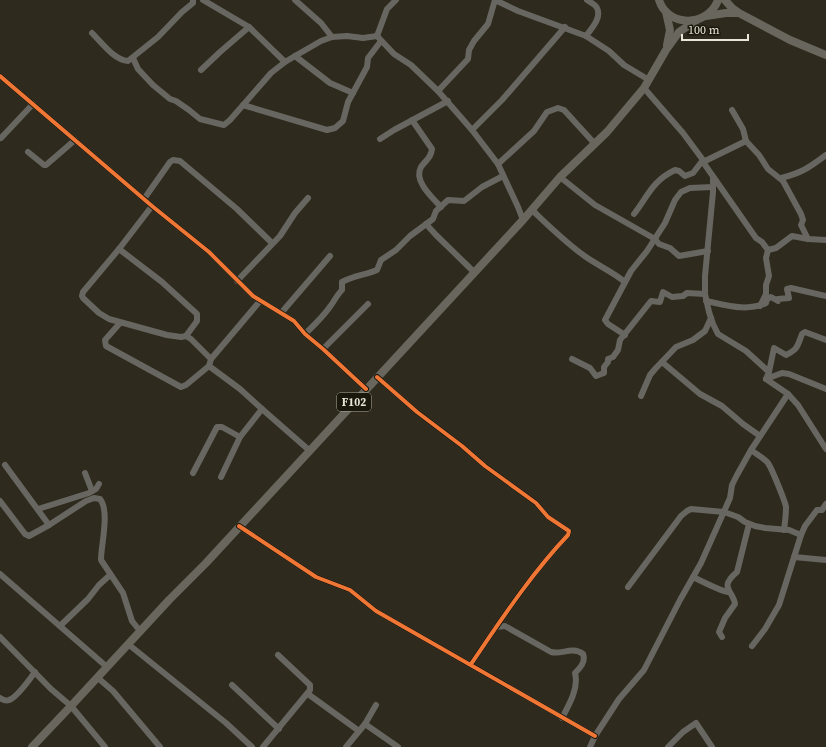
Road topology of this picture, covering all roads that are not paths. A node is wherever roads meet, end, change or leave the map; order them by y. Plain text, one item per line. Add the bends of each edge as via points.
1 (193, 0) edge
2 (203, 0) edge
3 (295, 0) edge
4 (386, 0) edge
5 (495, 0) edge
6 (587, 0) edge
7 (659, 0) edge
8 (718, 0) edge
9 (725, 0) edge
10 (394, 2) edge
11 (665, 11) junction
12 (739, 13) junction
13 (701, 18) junction
14 (564, 27) junction
15 (250, 28) junction
16 (92, 33) dead end
17 (586, 36) junction
18 (332, 37) junction
19 (379, 38) junction
20 (666, 50) junction
21 (826, 55) edge
22 (295, 56) junction
23 (133, 58) junction
24 (284, 62) junction
25 (201, 70) dead end
26 (0, 76) edge
27 (649, 80) junction
28 (644, 88) junction
29 (438, 91) junction
30 (353, 93) junction
31 (448, 102) junction
32 (33, 104) junction
33 (242, 105) junction
34 (732, 110) dead end
35 (412, 120) junction
36 (472, 130) junction
37 (1, 138) dead end
38 (380, 139) dead end
39 (75, 140) junction
40 (746, 141) junction
41 (595, 144) junction
42 (28, 152) dead end
43 (826, 155) edge
44 (703, 161) junction
45 (498, 164) junction
46 (502, 176) junction
47 (560, 177) junction
48 (714, 178) junction
49 (780, 178) junction
50 (713, 187) junction
51 (308, 198) dead end
52 (144, 199) junction
53 (152, 206) junction
54 (441, 207) junction
55 (532, 210) junction
56 (634, 214) dead end
57 (523, 220) junction
58 (426, 224) junction
59 (655, 239) junction
60 (808, 239) junction
61 (826, 240) edge
62 (272, 243) junction
63 (119, 249) junction
64 (768, 250) junction
65 (708, 251) junction
66 (330, 256) dead end
67 (474, 272) junction
68 (237, 281) junction
69 (625, 282) junction
70 (705, 294) junction
71 (826, 296) edge
72 (260, 301) junction
73 (706, 301) junction
74 (368, 304) dead end
75 (760, 306) junction
76 (282, 312) junction
77 (711, 318) junction
78 (120, 323) junction
79 (305, 334) junction
80 (625, 335) junction
81 (186, 336) junction
82 (826, 340) edge
83 (323, 349) junction
84 (211, 359) junction
85 (572, 359) dead end
86 (662, 362) junction
87 (209, 366) junction
88 (770, 372) junction
89 (377, 377) junction
90 (766, 379) junction
91 (366, 389) junction
92 (826, 389) edge
93 (788, 394) junction
94 (641, 396) dead end
95 (262, 409) junction
96 (760, 436) junction
97 (240, 437) junction
98 (826, 449) edge
99 (751, 450) junction
100 (310, 451) junction
101 (5, 465) dead end
102 (86, 473) dead end
103 (193, 473) dead end
104 (221, 477) dead end
105 (99, 484) dead end
106 (92, 491) junction
107 (0, 501) edge
108 (826, 504) edge
109 (38, 508) junction
110 (724, 512) junction
111 (749, 524) junction
112 (49, 525) junction
113 (239, 526) junction
114 (784, 530) junction
115 (801, 535) junction
116 (794, 557) junction
117 (826, 560) edge
118 (0, 574) edge
119 (110, 575) junction
120 (694, 577) junction
121 (628, 587) dead end
122 (728, 588) junction
123 (60, 626) junction
124 (496, 627) junction
125 (140, 631) junction
126 (0, 637) edge
127 (722, 637) dead end
128 (128, 644) junction
129 (752, 646) dead end
130 (278, 655) dead end
131 (471, 664) junction
132 (107, 667) junction
133 (35, 672) junction
134 (98, 678) junction
135 (232, 685) dead end
136 (308, 694) junction
137 (0, 698) edge
138 (376, 705) dead end
139 (71, 706) junction
140 (562, 718) junction
141 (365, 724) junction
142 (278, 729) junction
143 (359, 731) junction
144 (595, 736) junction
145 (32, 747) edge
146 (105, 747) edge
147 (160, 747) edge
148 (252, 747) edge
149 (263, 747) edge
150 (346, 747) edge
151 (398, 747) edge
152 (590, 747) edge
153 (668, 747) edge
154 (712, 747) edge

1 - 23 street via 193,3
2 - 15 street
3 - 18 street via 321,23
4 - 10 street
5 - 14 street
5 - 29 street via 488,24 474,41 468,59
6 - 17 street via 598,10 598,20
7 - 11 main road
8 - 13 main road via 711,11
9 - 12 main road
10 - 19 street via 387,9
11 - 13 main road via 680,20
11 - 20 main road, F102 via 670,30
12 - 13 main road via 726,12
12 - 21 main road via 790,40
13 - 20 main road, F102 via 679,32
14 - 17 street
14 - 36 street via 502,100
15 - 24 street
15 - 25 street
16 - 23 street via 122,60 128,61
17 - 27 street via 609,51 624,65
18 - 19 street
18 - 22 street
19 - 29 street
19 - 30 street
20 - 27 main road, F102
22 - 24 street
22 - 30 street via 330,83
23 - 33 street via 138,69 153,85 200,119 224,125
24 - 33 street
26 - 32 street
27 - 28 main road, F102
28 - 41 main road, F102
28 - 44 street via 683,133
29 - 31 street
30 - 33 street via 342,121 335,128 326,130
31 - 35 street
31 - 36 street
32 - 37 street
32 - 39 street
34 - 40 street via 743,129
35 - 38 street
35 - 54 street via 432,149 432,154 420,170 420,180
36 - 45 street
39 - 42 street via 46,165
39 - 52 street
40 - 44 street
40 - 49 street via 768,169
41 - 45 street via 564,110 558,108 547,112 534,131
41 - 47 main road, F102
43 - 49 street via 796,175
44 - 48 street
44 - 56 street via 693,173 685,176 675,170 660,178
45 - 46 street
46 - 54 street via 464,201 448,200
46 - 57 street
47 - 55 main road, F102
47 - 59 street via 595,205
48 - 50 street
48 - 64 street via 756,238
49 - 60 street via 801,214 801,225
50 - 59 street via 690,188 681,192
50 - 65 street
51 - 62 street
52 - 53 street
52 - 62 street via 170,162 180,161 237,209
53 - 63 street
53 - 68 street via 209,252
54 - 58 street
55 - 57 main road, F102
55 - 69 street via 564,241
57 - 67 main road, F102
58 - 67 street
58 - 79 street via 381,260 377,270 342,282 342,290 331,306
59 - 65 street via 679,256
59 - 69 street
60 - 61 street
60 - 64 street via 792,236 776,248
62 - 68 street
63 - 78 street via 82,296 99,313
63 - 81 street via 162,282 196,314 197,321
64 - 75 street via 766,258 769,276 766,294
65 - 70 street
66 - 76 street
67 - 89 main road, F102
68 - 72 street
69 - 80 street via 605,320
70 - 73 street
70 - 80 street via 687,293 672,297 663,292 660,302 651,301
71 - 75 street via 791,288 787,289 789,298 778,301 771,297
72 - 76 street
72 - 84 street
73 - 75 street via 738,307
73 - 77 street
74 - 83 street
76 - 79 street
77 - 86 street via 705,331 693,340 676,347
77 - 88 street via 718,334 746,351
78 - 81 street via 167,335
78 - 87 street via 105,340 106,346 181,387
79 - 83 street
80 - 85 street via 620,340 618,350 608,359 604,372 596,376 590,368
81 - 84 street
82 - 88 street via 805,332 792,353 786,355 774,348
83 - 91 street
84 - 87 street
86 - 94 street via 650,375
86 - 96 street via 700,394 722,406
87 - 95 street
88 - 90 street
89 - 91 main road, F102
89 - 124 street via 417,412 536,503 548,517 568,531 568,535 548,556
90 - 92 street via 782,373 789,374
90 - 93 street
91 - 100 main road, F102
93 - 96 street
93 - 98 street
95 - 97 street
95 - 100 street
96 - 99 street
97 - 103 street via 217,427
97 - 104 street
99 - 110 street via 732,485
99 - 114 street via 768,464 785,502
100 - 113 main road, F102
101 - 109 street
102 - 106 street
105 - 106 street
106 - 109 street
107 - 112 street via 29,536
108 - 115 street via 822,510 814,513
109 - 112 street
110 - 111 street
110 - 120 street
110 - 121 street via 692,509 687,511 666,534
111 - 114 street
111 - 122 street via 737,572 731,577
112 - 119 street via 86,501 100,499 104,514 101,560
113 - 125 main road, F102
113 - 131 street via 316,577 350,590 376,611
114 - 115 street
115 - 116 street
116 - 117 street
116 - 129 street via 779,605
118 - 123 street
119 - 123 street
119 - 125 street via 123,593 132,621
120 - 122 street via 724,592
120 - 144 street via 644,670 623,694
122 - 127 street via 735,604 723,621 719,632
123 - 132 street
124 - 131 street
124 - 140 street via 505,626 551,652 573,650 583,654 581,668 575,673 572,698
125 - 128 main road, F102
126 - 133 street
128 - 132 main road, F102
128 - 148 street
130 - 136 street via 310,685
131 - 140 street
132 - 134 main road, F102
133 - 137 street via 15,696 9,700
133 - 139 street
134 - 139 main road, F102
134 - 147 street via 113,691
135 - 142 street
136 - 142 street
136 - 143 street
138 - 141 street
139 - 145 main road, F102
139 - 146 street
140 - 144 street
141 - 143 street
141 - 151 street
142 - 149 street
143 - 150 street
144 - 152 street
153 - 154 street via 696,723

